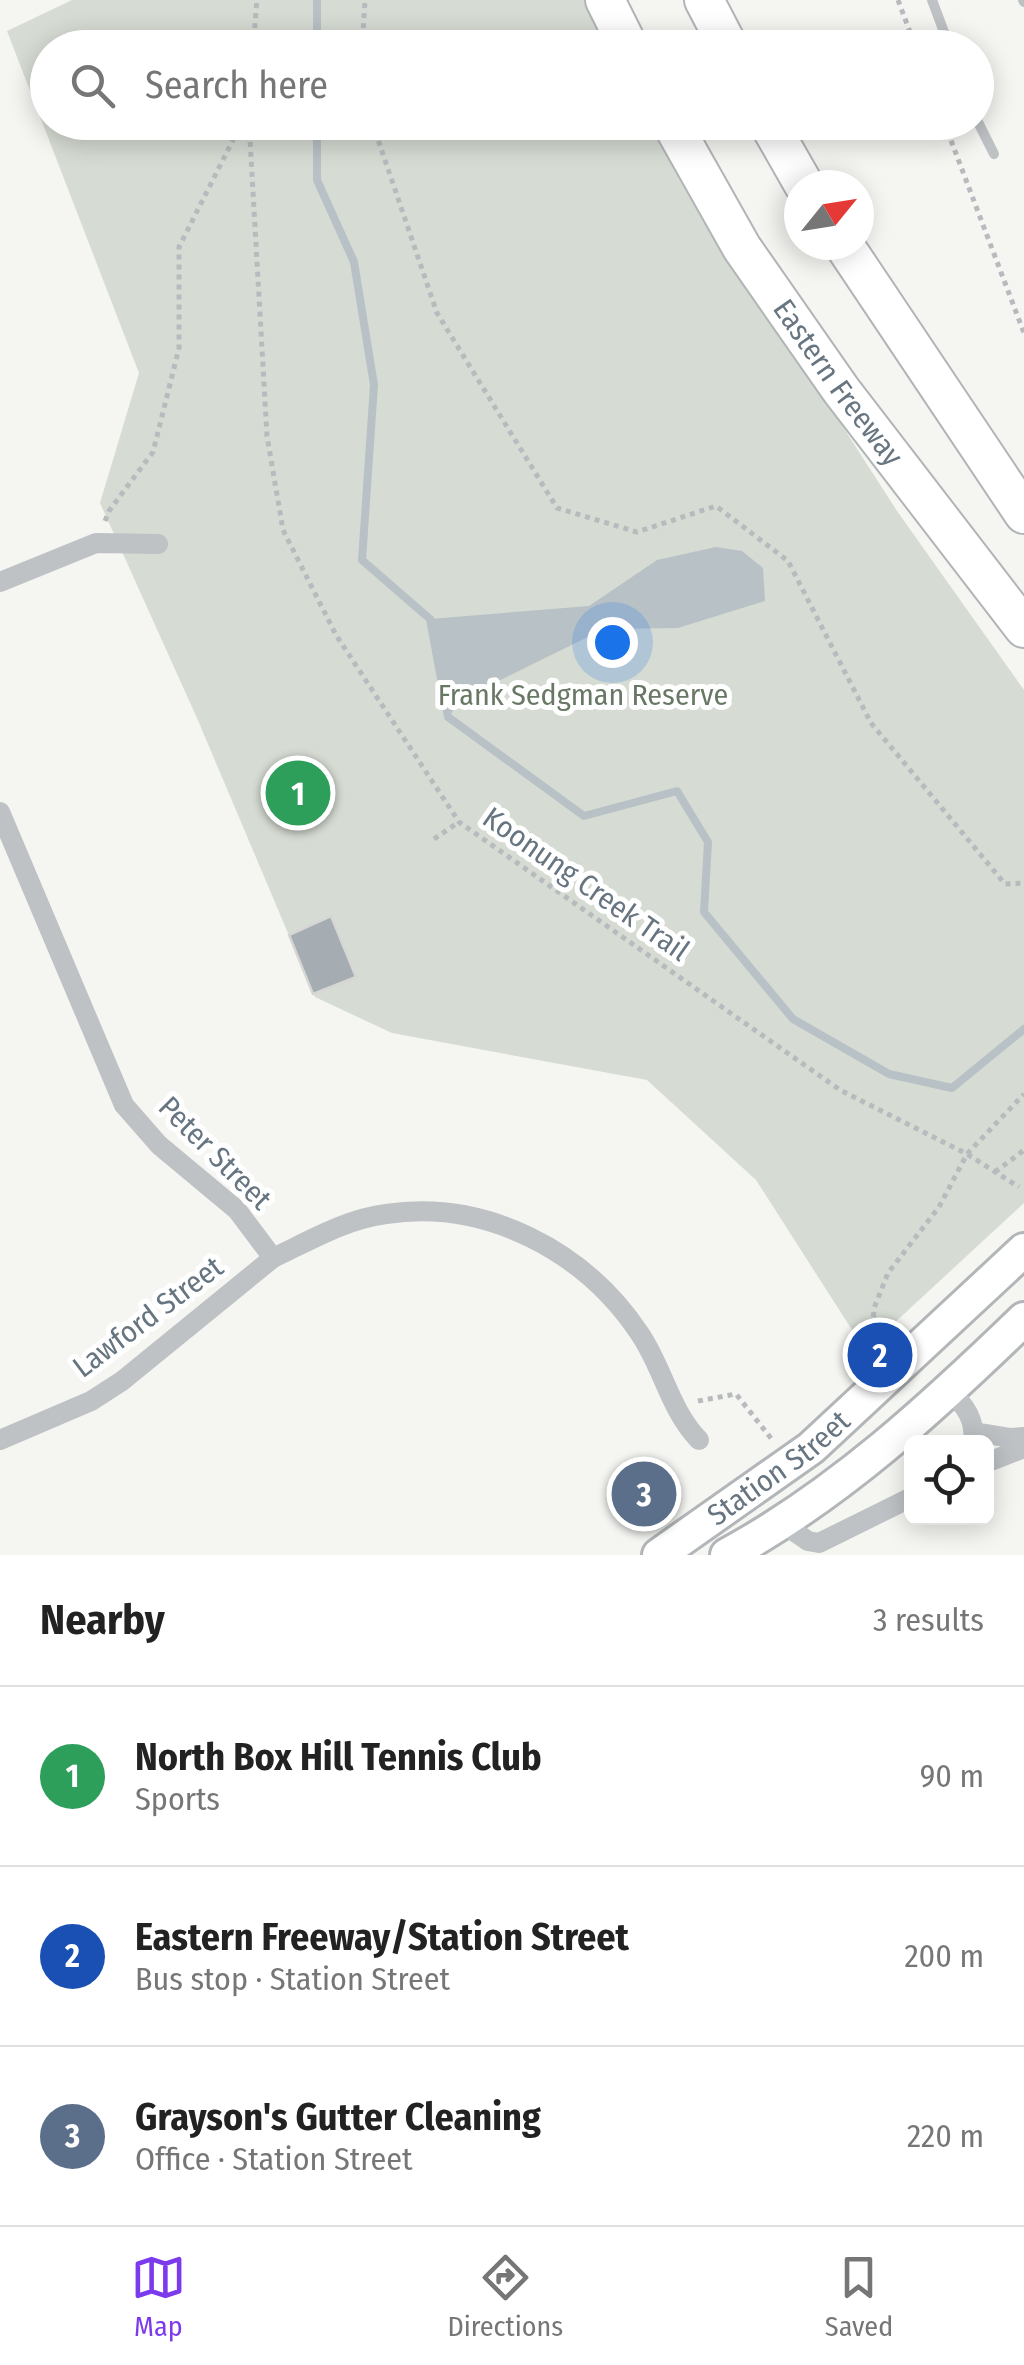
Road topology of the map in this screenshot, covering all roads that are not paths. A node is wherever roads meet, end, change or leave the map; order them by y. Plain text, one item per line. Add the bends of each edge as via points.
1 (605, 0) edge
2 (704, 0) edge
3 (932, 0) edge
4 (620, 30) edge
5 (720, 30) edge
6 (943, 30) edge
7 (682, 140) edge
8 (778, 140) edge
9 (987, 140) edge
10 (994, 154) dead end
11 (795, 170) edge
12 (854, 260) edge
13 (1024, 514) edge
14 (158, 544) dead end
15 (0, 582) edge
16 (1024, 628) edge
17 (0, 812) edge
18 (1024, 1250) edge
19 (273, 1258) junction
20 (1024, 1320) edge
21 (949, 1392) junction
22 (973, 1435) edge
23 (1024, 1437) edge
24 (994, 1438) edge
25 (0, 1440) edge
26 (699, 1440) dead end
27 (811, 1448) junction
28 (1024, 1448) edge
29 (778, 1457) junction
30 (994, 1460) edge
31 (904, 1501) edge
32 (782, 1523) junction
33 (820, 1549) edge
34 (660, 1555) edge
35 (727, 1555) edge

1 - 4 highway
2 - 5 highway
3 - 6 lane
7 - 16 highway, Eastern Freeway via 742,248 840,390
8 - 11 highway
9 - 10 lane
12 - 13 highway
14 - 15 street via 96,543
17 - 19 street, Peter Street via 124,1105 159,1145 237,1210
18 - 27 main road, Station Street
19 - 25 street, Lawford Street via 122,1381
19 - 26 street via 383,1214 451,1213 523,1232 587,1274 621,1310
20 - 21 main road, Station Street
21 - 22 street via 962,1401
21 - 27 main road via 924,1389 906,1396
21 - 32 main road, Station Street
23 - 24 street
27 - 29 main road, Station Street
28 - 30 street
29 - 32 main road via 776,1508
29 - 34 main road, Station Street
31 - 33 street, Station Street
32 - 33 street, Station Street
32 - 35 main road, Station Street

